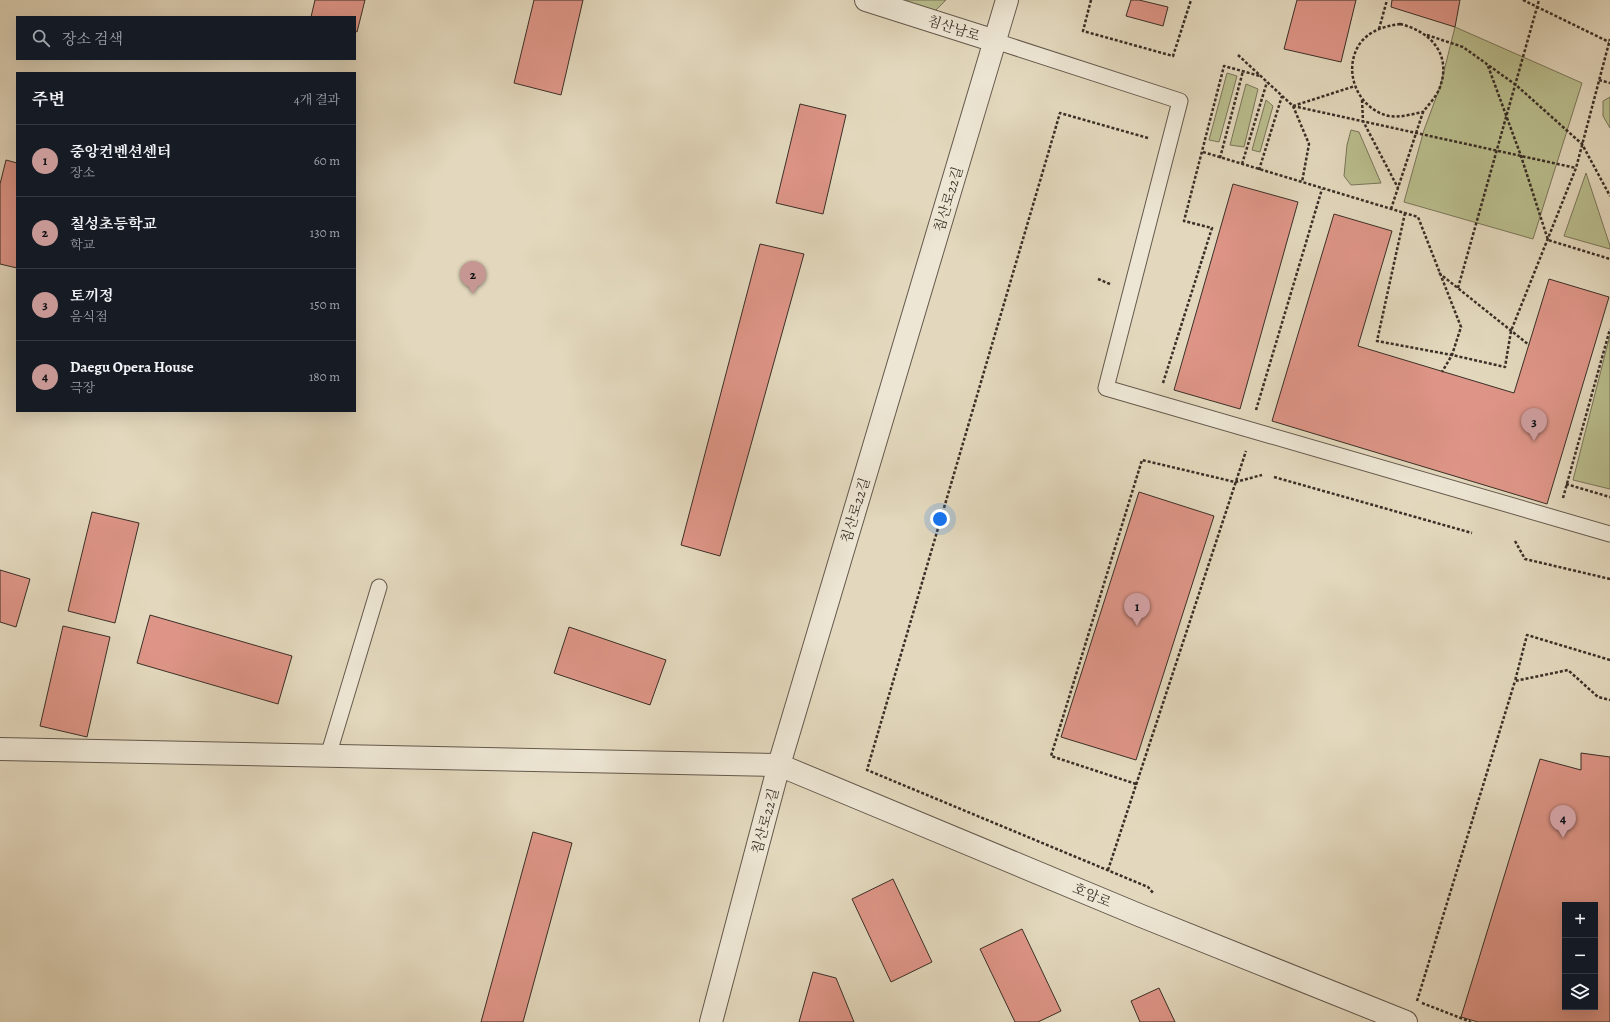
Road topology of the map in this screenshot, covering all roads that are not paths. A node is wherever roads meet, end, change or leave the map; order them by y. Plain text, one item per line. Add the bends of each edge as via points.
1 (866, 0) edge
2 (1007, 0) edge
3 (995, 41) junction
4 (1610, 534) edge
5 (379, 587) dead end
6 (0, 749) edge
7 (328, 756) junction
8 (779, 765) junction
9 (711, 1022) edge
10 (1406, 1022) edge

1 - 3 street, 침산남로
2 - 3 street, 침산로22길
3 - 4 lane via 1180,100 1106,388
3 - 8 street, 침산로22길
5 - 7 lane
6 - 7 street
7 - 8 street
8 - 9 street, 침산로22길
8 - 10 street, 호암로 via 1132,912

